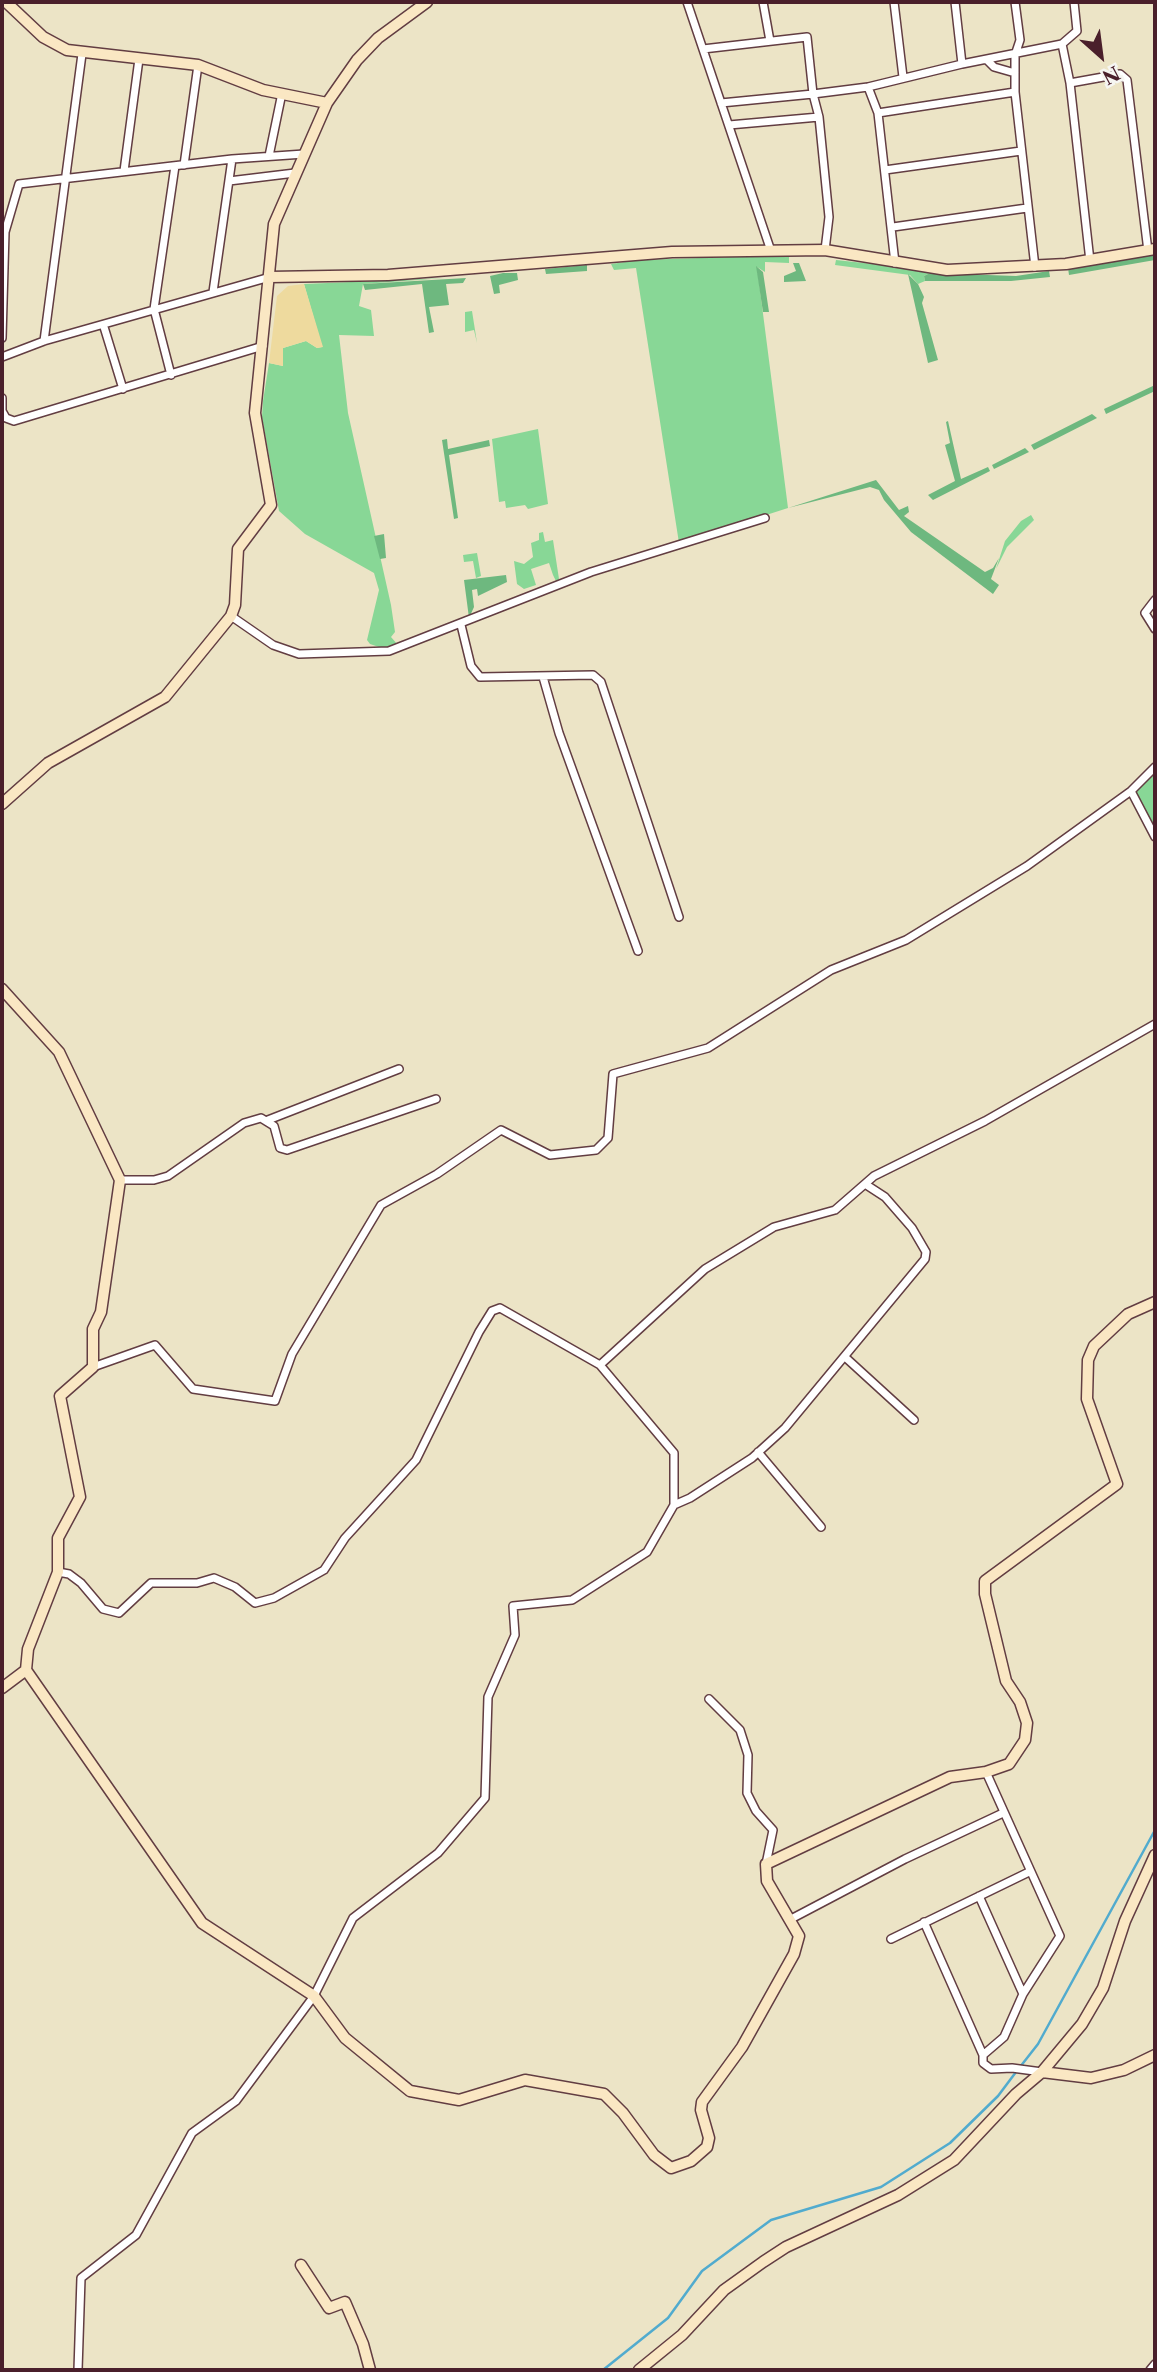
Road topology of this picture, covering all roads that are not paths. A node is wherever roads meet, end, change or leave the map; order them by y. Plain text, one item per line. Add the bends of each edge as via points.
1 (6, 2) edge
2 (427, 2) edge
3 (687, 2) edge
4 (763, 2) edge
5 (894, 2) edge
6 (955, 2) edge
7 (1015, 2) edge
8 (1074, 2) edge
9 (770, 41) junction
10 (1062, 44) junction
11 (703, 49) junction
12 (82, 54) junction
13 (1015, 55) junction
14 (139, 59) junction
15 (987, 60) junction
16 (962, 64) junction
17 (198, 65) junction
18 (1015, 73) junction
19 (903, 77) junction
20 (1070, 83) junction
21 (868, 88) junction
22 (1014, 92) junction
23 (282, 93) junction
24 (813, 94) junction
25 (327, 103) junction
26 (721, 103) junction
27 (878, 113) junction
28 (819, 117) junction
29 (729, 125) junction
30 (1021, 151) junction
31 (304, 155) junction
32 (269, 156) junction
33 (232, 159) junction
34 (179, 165) junction
35 (885, 170) junction
36 (124, 171) junction
37 (295, 173) junction
38 (66, 177) junction
39 (229, 181) junction
40 (1027, 208) junction
41 (893, 227) junction
42 (825, 250) junction
43 (1151, 250) edge
44 (771, 251) junction
45 (1090, 261) junction
46 (895, 263) junction
47 (1035, 267) junction
48 (270, 277) junction
49 (213, 292) junction
50 (154, 309) junction
51 (104, 327) junction
52 (2, 338) edge
53 (44, 341) junction
54 (264, 346) junction
55 (2, 357) edge
56 (171, 375) junction
57 (123, 389) junction
58 (2, 398) edge
59 (765, 518) dead end
60 (1155, 600) edge
61 (231, 616) junction
62 (461, 625) junction
63 (1155, 629) edge
64 (543, 677) junction
65 (1155, 767) edge
66 (1131, 791) junction
67 (2, 804) edge
68 (1155, 837) edge
69 (679, 917) dead end
70 (638, 951) dead end
71 (2, 989) edge
72 (1155, 1024) edge
73 (399, 1069) dead end
74 (436, 1099) dead end
75 (268, 1120) junction
76 (120, 1180) junction
77 (865, 1184) junction
78 (1155, 1301) edge
79 (845, 1356) junction
80 (600, 1365) junction
81 (93, 1367) junction
82 (914, 1420) dead end
83 (758, 1452) junction
84 (674, 1505) junction
85 (821, 1527) dead end
86 (58, 1572) junction
87 (26, 1670) junction
88 (2, 1688) edge
89 (709, 1699) dead end
90 (986, 1772) junction
91 (1003, 1813) junction
92 (1155, 1855) edge
93 (766, 1864) junction
94 (1029, 1872) junction
95 (979, 1896) junction
96 (792, 1919) junction
97 (924, 1922) junction
98 (891, 1939) dead end
99 (1023, 1994) junction
100 (314, 1996) junction
101 (983, 2055) junction
102 (1155, 2055) edge
103 (1042, 2072) junction
104 (301, 2265) dead end
105 (1155, 2364) edge
106 (78, 2370) edge
107 (370, 2370) edge
108 (639, 2370) edge
109 (1150, 2370) edge

1 - 12 street via 43,37
2 - 25 street via 378,38
3 - 11 street
4 - 9 street
5 - 19 street
6 - 16 street
7 - 13 street via 1020,40
8 - 10 street via 1077,31
9 - 11 street
9 - 24 street via 807,37
10 - 13 street
10 - 20 street
11 - 26 street
12 - 14 street
12 - 38 street
13 - 15 street
13 - 18 street
14 - 17 street
14 - 36 street
15 - 16 street
15 - 18 street
16 - 19 street
17 - 23 street
17 - 34 street
18 - 22 street
19 - 21 street
20 - 43 street via 1121,75 1127,79
20 - 45 street
21 - 24 street
21 - 27 street
22 - 27 street
22 - 30 street
23 - 25 street
23 - 32 street
24 - 26 street
24 - 28 street
25 - 31 street
26 - 29 street
27 - 35 street
28 - 29 street
28 - 42 street via 829,217
29 - 44 street
30 - 35 street
30 - 40 street
31 - 32 street
31 - 37 street
32 - 33 street
33 - 34 street
33 - 39 street
34 - 36 street
34 - 50 street
35 - 41 street
36 - 38 street
37 - 39 street
37 - 48 street via 274,224
38 - 52 street via 19,184 5,232
38 - 53 street
39 - 49 street
40 - 41 street
40 - 47 street
41 - 46 street
42 - 44 street
42 - 46 street
43 - 45 street
44 - 48 street via 672,251 388,275
45 - 47 street
46 - 47 street via 947,270
48 - 49 street
48 - 54 street
49 - 50 street
50 - 51 street
50 - 56 street
51 - 53 street
51 - 57 street
53 - 55 street
54 - 56 street
54 - 61 street via 255,413 271,505 238,549
56 - 57 street
57 - 58 street via 14,421 2,411
59 - 62 street via 591,572
60 - 63 street via 1145,613
61 - 62 street via 273,645 310,656 388,651
61 - 67 street via 165,696 48,763
62 - 64 street via 474,674
64 - 69 street via 593,676 601,682
64 - 70 street
65 - 66 street
66 - 68 street
66 - 81 street via 1027,866 906,940 831,970 708,1048 613,1074 608,1138 596,1150 550,1155 501,1130 381,1205 292,1354 275,1401 193,1389 155,1345
71 - 76 street via 59,1052
72 - 77 street
73 - 75 street
74 - 75 street via 287,1150 280,1148
75 - 76 street via 244,1123 168,1176
76 - 81 street via 101,1312 93,1329
77 - 79 street via 885,1197 926,1252 925,1259
77 - 80 street via 835,1210 774,1227 705,1269
78 - 90 street via 1128,1314 1094,1346 1088,1360 1087,1399 1117,1484 985,1581 1006,1681 1027,1723 1025,1740 1009,1764
79 - 82 street
79 - 83 street via 785,1428
80 - 84 street via 674,1453
80 - 86 street via 500,1308 492,1311 415,1460 345,1538 324,1570 274,1598 255,1602 214,1578 197,1583 151,1583 119,1614 103,1608 69,1574
81 - 86 street via 60,1396 80,1497 58,1538
83 - 84 street
83 - 85 street
84 - 100 street via 647,1552 572,1600 513,1606 515,1635 488,1697 485,1798 438,1853 353,1918
86 - 87 street via 28,1648
87 - 88 street
87 - 100 street via 202,1923
89 - 93 street via 740,1730 748,1755 747,1793 773,1830
90 - 91 street
90 - 93 street via 950,1777
91 - 94 street
91 - 96 street
92 - 103 street via 1125,1922 1103,1988 1082,2024
93 - 96 street via 767,1881
94 - 95 street
94 - 99 street via 1060,1936
95 - 97 street
95 - 99 street
96 - 100 street via 799,1936 793,1954 742,2046 702,2102 707,2147 691,2161 671,2168 654,2155 604,2094 525,2080 458,2100 410,2091 345,2038
97 - 98 street
97 - 101 street
99 - 101 street via 1004,2037
100 - 106 street via 236,2101 192,2133 135,2235 81,2278
101 - 103 street via 991,2069
102 - 103 street via 1124,2070 1091,2078
103 - 108 street via 954,2160 898,2195 763,2262 724,2290 682,2335
104 - 107 street via 329,2308 345,2302
105 - 109 street

